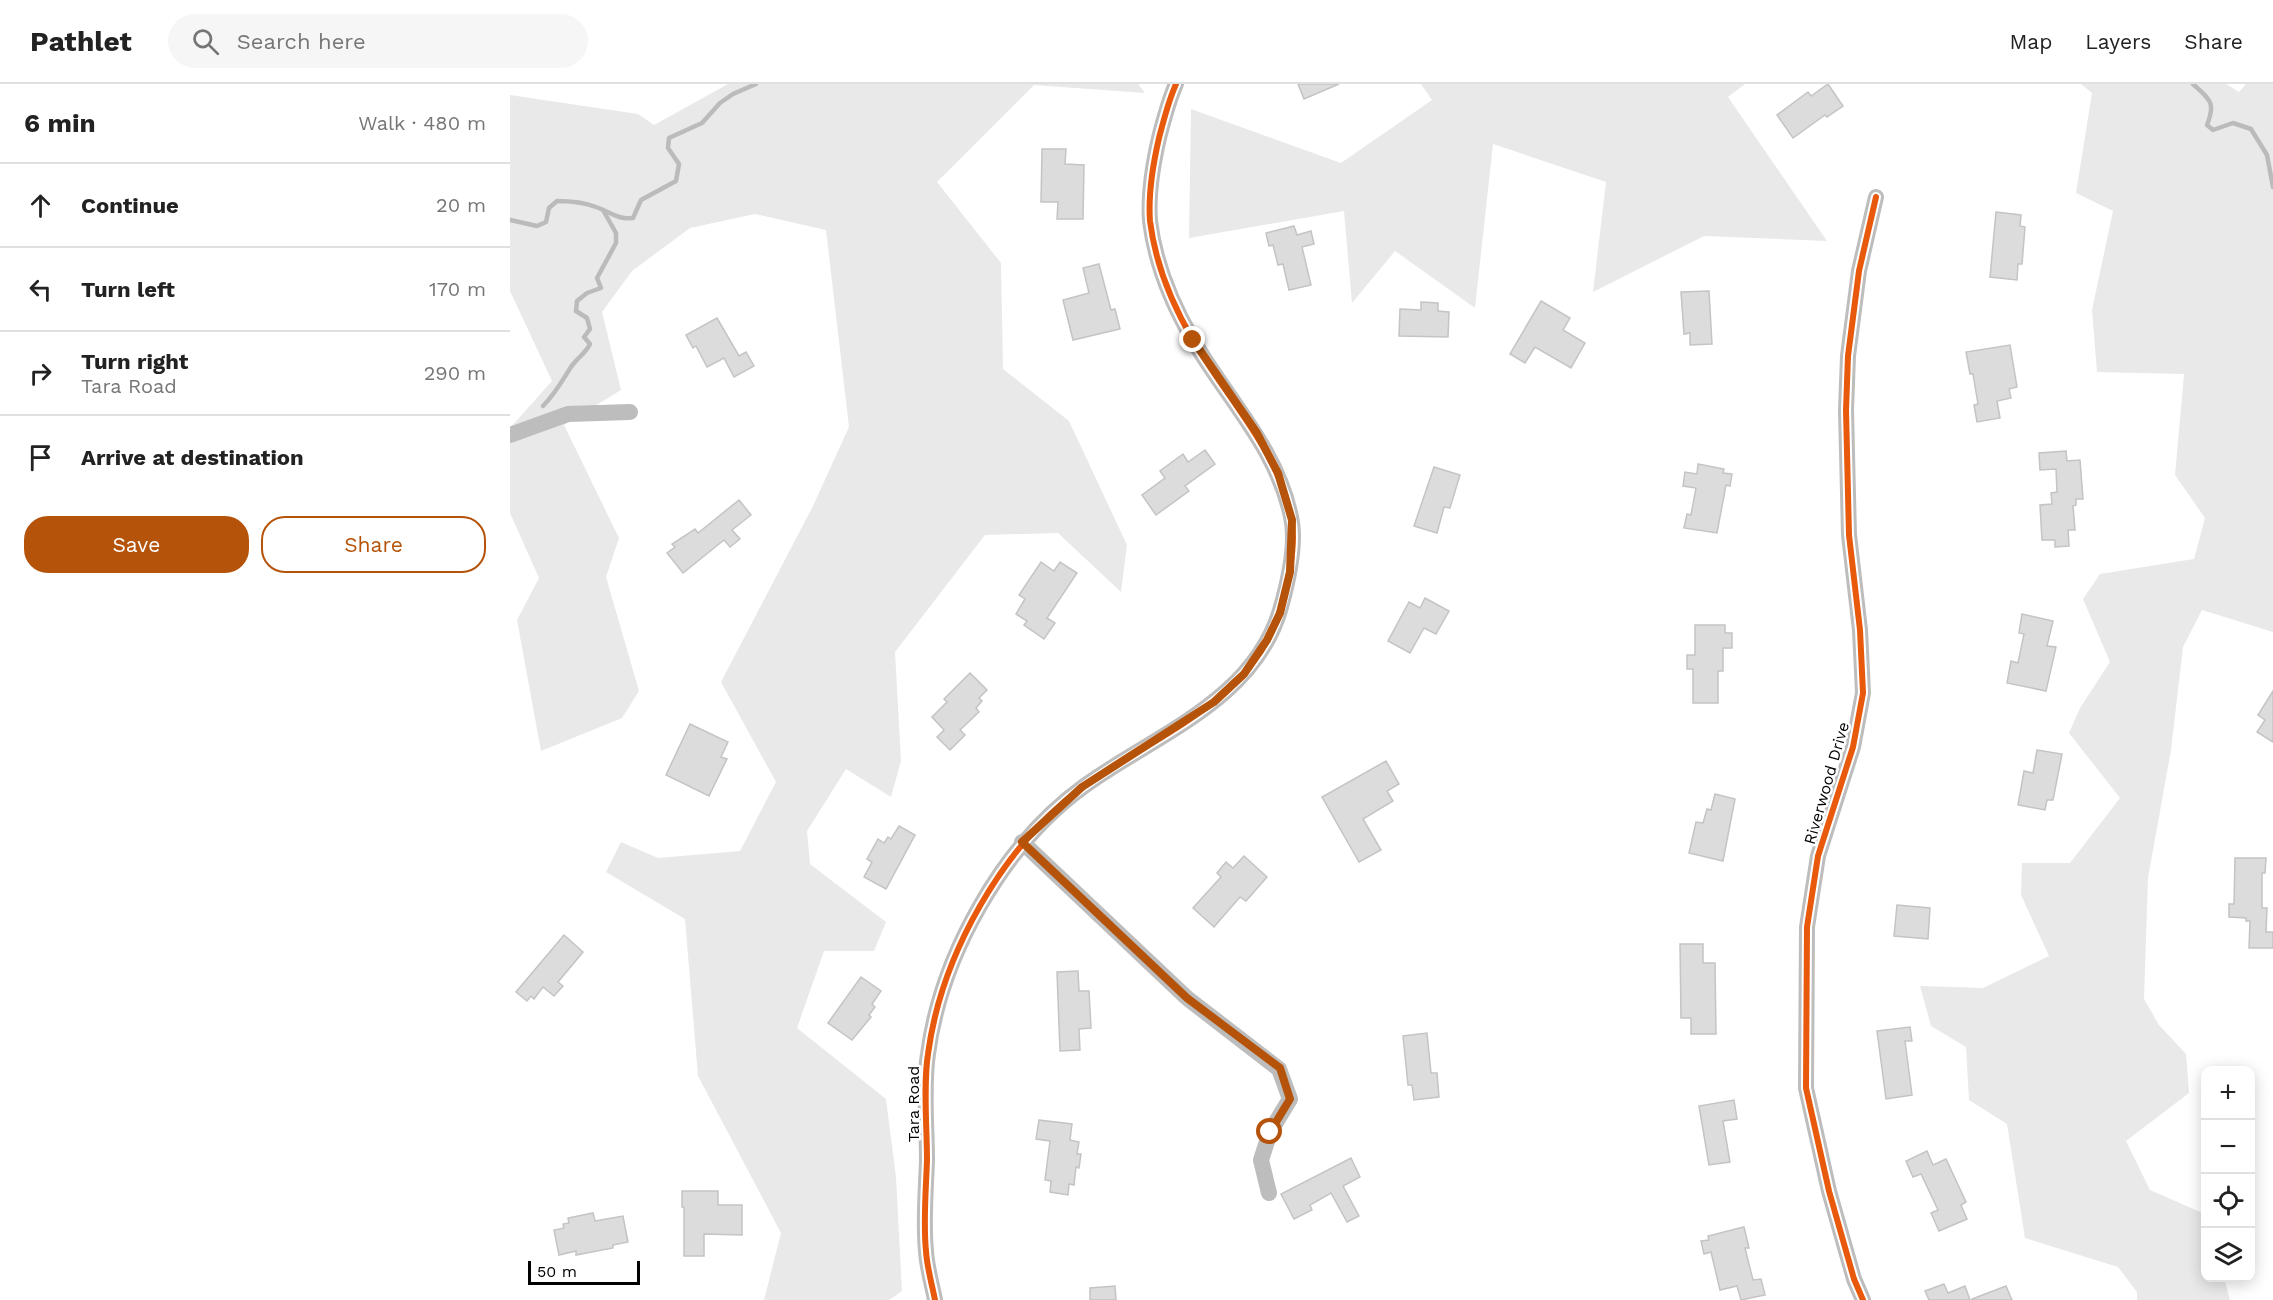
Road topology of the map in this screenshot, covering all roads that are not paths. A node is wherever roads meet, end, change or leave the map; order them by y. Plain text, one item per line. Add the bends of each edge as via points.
1 (1176, 84) edge
2 (1876, 197) dead end
3 (630, 412) dead end
4 (510, 435) edge
5 (1022, 842) junction
6 (1269, 1193) dead end
7 (935, 1300) edge
8 (1863, 1300) edge

1 - 5 street, Tara Road via 1153,167 1150,219 1158,259 1193,340 1257,433 1278,473 1292,520 1290,572 1280,613 1244,674 1201,712 1082,787
2 - 8 street, Riverwood Drive via 1859,271 1848,356 1846,410 1849,535 1863,693 1853,747 1818,856 1807,938 1806,1088 1828,1191
3 - 4 street via 568,414
5 - 6 street via 1187,998 1280,1068 1290,1099 1270,1132 1261,1160
5 - 7 street, Tara Road via 961,942 941,997 927,1056 926,1251

